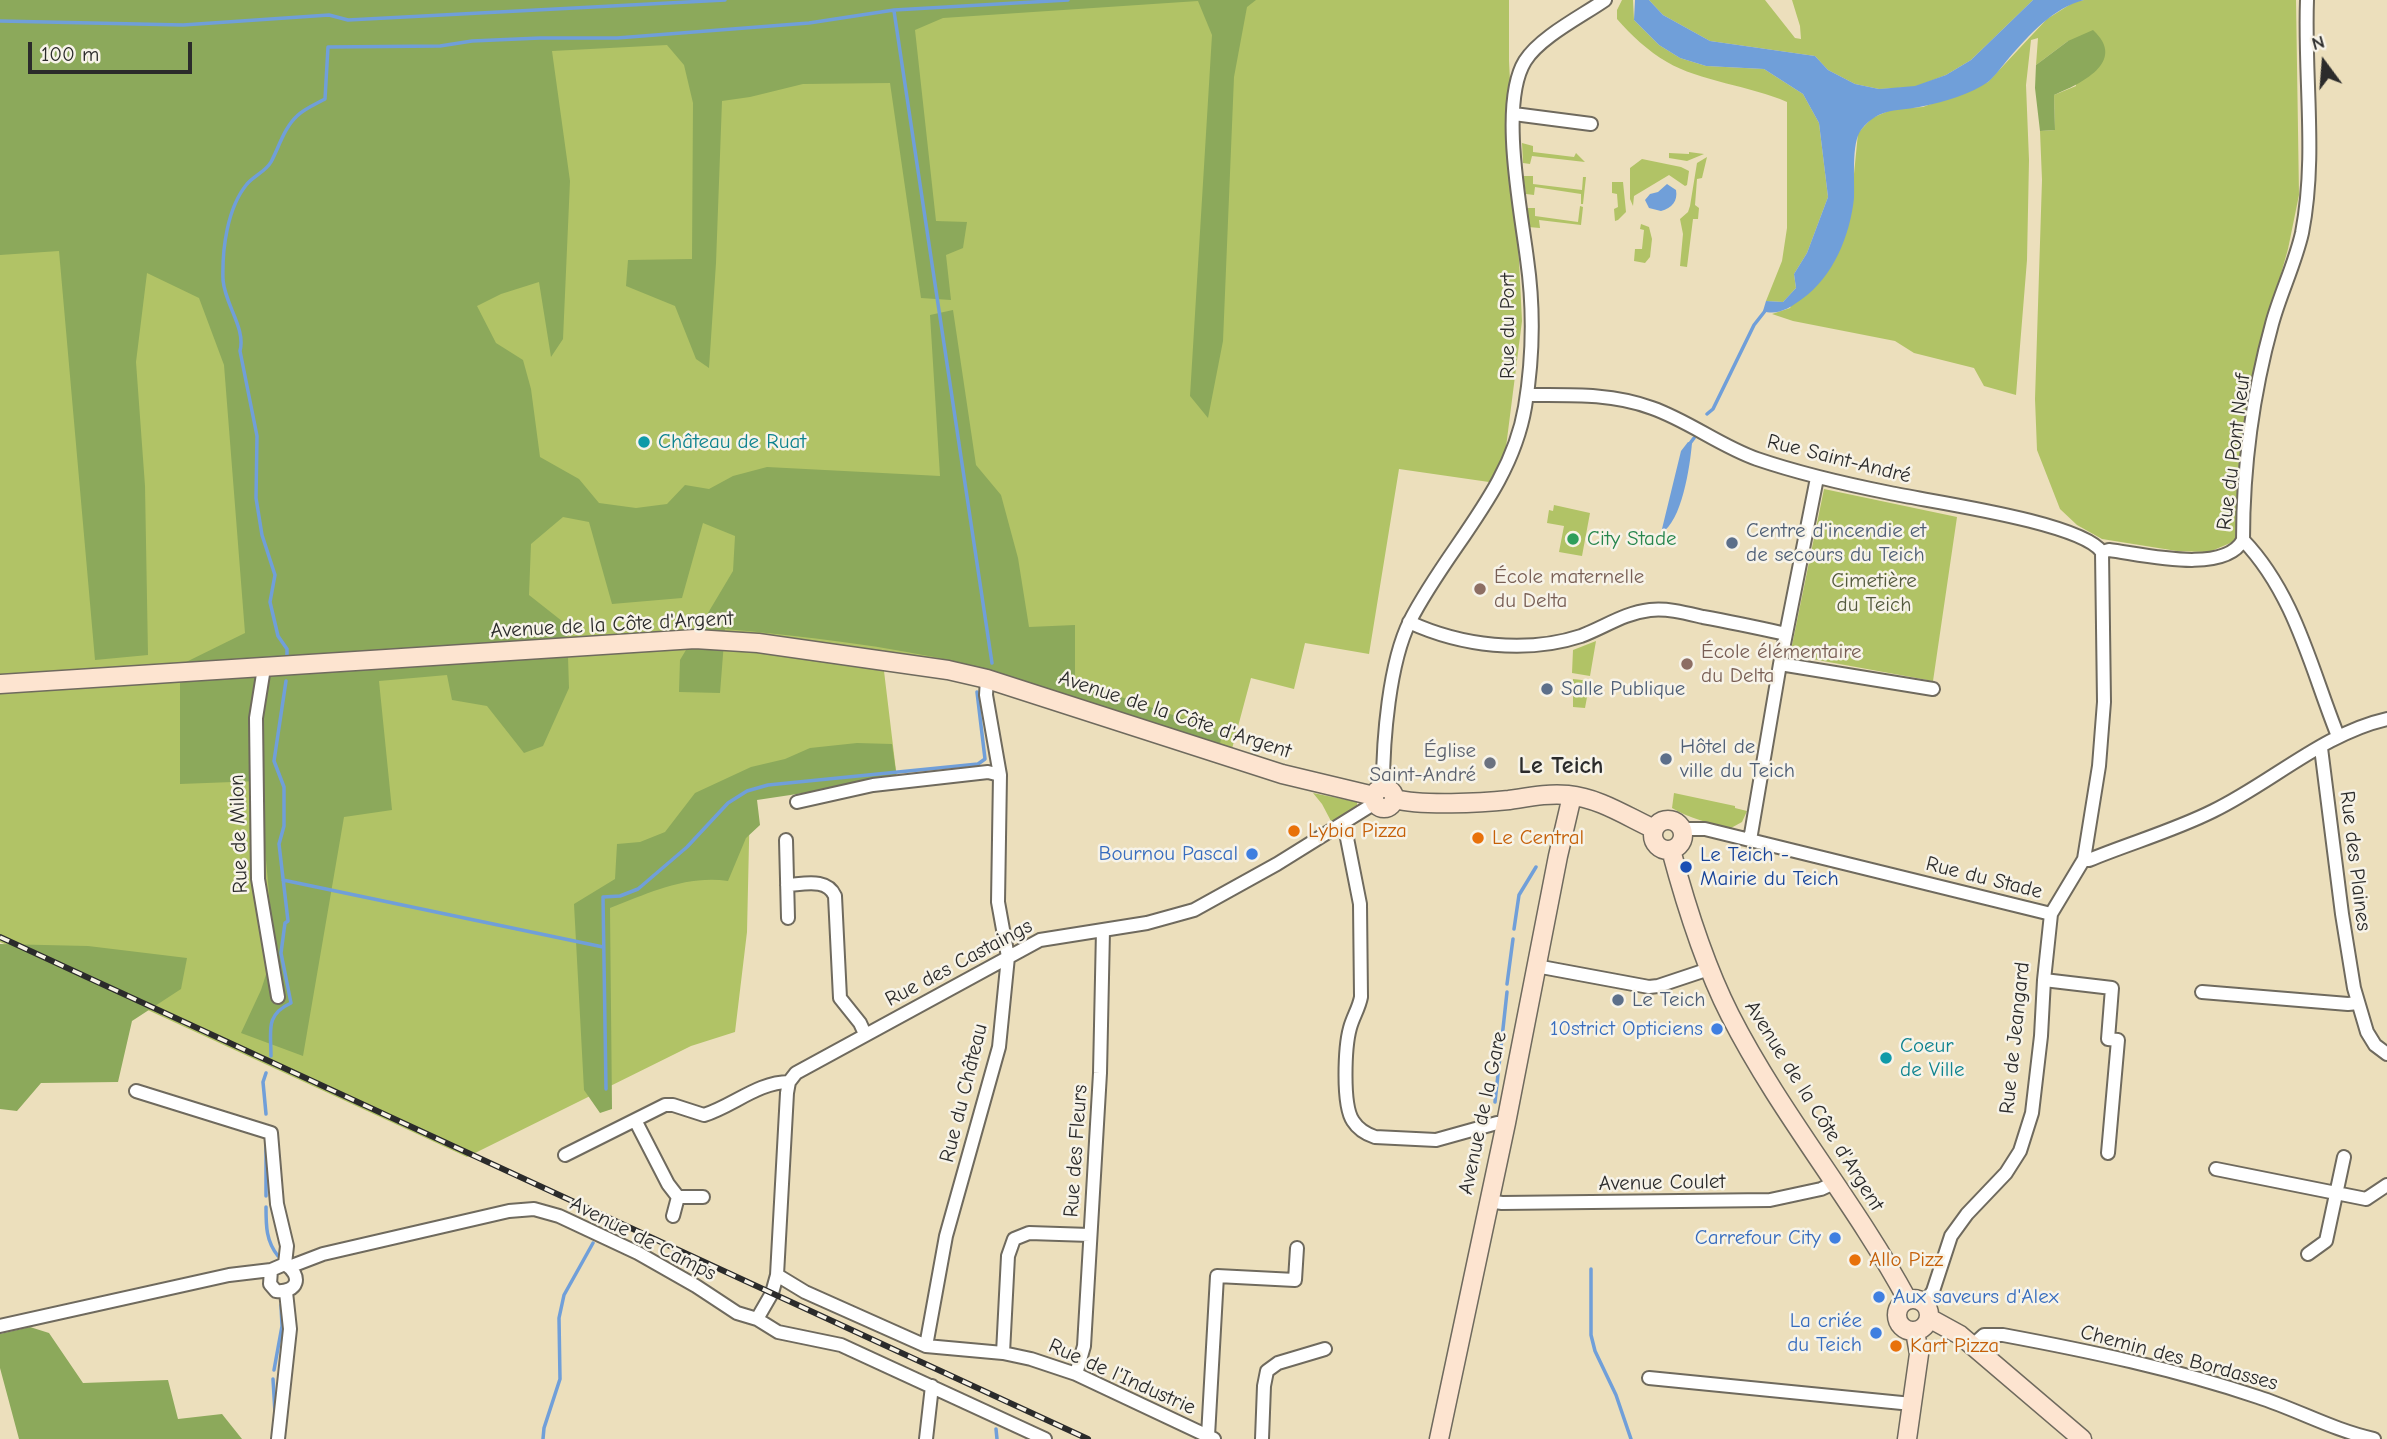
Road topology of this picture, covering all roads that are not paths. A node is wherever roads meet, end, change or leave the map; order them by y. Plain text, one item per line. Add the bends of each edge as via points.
1 (1605, 0) edge
2 (2307, 0) edge
3 (1514, 114) junction
4 (1591, 124) dead end
5 (1527, 395) junction
6 (1816, 478) junction
7 (2244, 540) junction
8 (2102, 552) junction
9 (1409, 622) junction
10 (1786, 634) junction
11 (1780, 664) junction
12 (264, 668) junction
13 (987, 679) junction
14 (0, 684) edge
15 (1933, 689) dead end
16 (2387, 719) edge
17 (2338, 736) junction
18 (2321, 748) junction
19 (1000, 775) junction
20 (1382, 796) junction
21 (1572, 796) junction
22 (797, 802) dead end
23 (1344, 823) junction
24 (1654, 829) junction
25 (1682, 829) junction
26 (786, 840) dead end
27 (1750, 840) junction
28 (1671, 850) junction
29 (2084, 859) junction
30 (787, 885) junction
31 (2051, 914) junction
32 (788, 918) dead end
33 (1103, 930) junction
34 (1008, 957) junction
35 (1536, 966) junction
36 (1709, 968) junction
37 (2044, 980) junction
38 (2202, 992) dead end
39 (278, 997) dead end
40 (2358, 1003) junction
41 (865, 1034) junction
42 (2387, 1054) edge
43 (789, 1082) junction
44 (136, 1091) dead end
45 (635, 1120) junction
46 (1506, 1123) junction
47 (2108, 1153) dead end
48 (565, 1155) dead end
49 (2344, 1157) dead end
50 (2216, 1168) dead end
51 (1834, 1183) junction
52 (2387, 1185) edge
53 (2336, 1193) junction
54 (678, 1197) junction
55 (703, 1197) dead end
56 (1488, 1201) junction
57 (673, 1216) dead end
58 (1090, 1235) junction
59 (1297, 1248) dead end
60 (323, 1254) junction
61 (2308, 1254) dead end
62 (287, 1266) junction
63 (271, 1270) junction
64 (777, 1275) junction
65 (296, 1281) junction
66 (286, 1292) junction
67 (1907, 1300) junction
68 (1927, 1311) junction
69 (757, 1319) junction
70 (0, 1326) edge
71 (1916, 1331) junction
72 (1973, 1345) junction
73 (926, 1346) junction
74 (1325, 1349) dead end
75 (1003, 1353) junction
76 (1076, 1374) junction
77 (1649, 1378) dead end
78 (932, 1386) junction
79 (1912, 1404) junction
80 (1211, 1437) edge
81 (278, 1439) edge
82 (926, 1439) edge
83 (1045, 1439) edge
84 (1262, 1439) edge
85 (1439, 1439) edge
86 (1907, 1439) edge
87 (2081, 1439) edge
88 (2374, 1439) edge

1 - 3 street, Rue du Port via 1525,61 1515,91
2 - 7 street, Rue du Pont Neuf via 2309,170 2301,234 2272,324 2261,378 2249,452
3 - 4 street
3 - 5 street, Rue du Port via 1532,340
5 - 6 street, Rue Saint-André via 1580,395 1644,405 1723,445
5 - 9 street, Rue du Port via 1518,436 1496,487
6 - 8 street, Rue Saint-André via 2036,522 2085,538
6 - 10 street
7 - 8 street, Rue du Pont Neuf via 2230,554 2204,560
7 - 17 street via 2258,555 2293,617
8 - 29 street via 2104,702
9 - 10 street via 1496,645 1523,645 1573,638 1627,614 1661,609
9 - 20 street, Rue du Port via 1391,690
10 - 11 street
11 - 15 street
11 - 27 street
12 - 13 main road, Avenue de la Côte d'Argent via 714,639
12 - 14 main road, Avenue de la Côte d'Argent
12 - 39 street, Rue de Milon via 256,718 258,878
13 - 19 street, Rue du Château
13 - 20 main road, Avenue de la Côte d'Argent via 1273,771
16 - 17 street
17 - 18 street
18 - 29 street via 2214,811
18 - 40 street, Rue des Plaines
19 - 22 street via 988,772 873,785
19 - 34 street, Rue du Château via 998,901
20 - 21 main road, Avenue de la Côte d'Argent via 1414,802 1473,802
20 - 23 street, Rue des Castaings
21 - 24 main road, Avenue de la Côte d'Argent via 1602,804
21 - 35 main road, Avenue de la Gare
23 - 33 street, Rue des Castaings via 1194,910
23 - 46 street via 1361,921 1360,997 1349,1030 1346,1062 1347,1101 1353,1121 1375,1137 1436,1140
24 - 25 main road via 1666,820
24 - 28 main road via 1654,843
25 - 27 street, Rue du Stade via 1706,829
25 - 28 main road via 1682,842
26 - 30 street
27 - 31 street, Rue du Stade
28 - 36 main road, Avenue de la Côte d'Argent
29 - 31 street, Rue du Stade
30 - 32 street
30 - 41 street via 822,884 833,890 840,998
31 - 37 street, Rue de Jeangard
33 - 34 street, Rue des Castaings via 1048,938
33 - 58 street, Rue des Fleurs
34 - 41 street, Rue des Castaings
34 - 73 street, Rue du Château via 999,1047 946,1236
35 - 36 street via 1649,987
35 - 46 main road, Avenue de la Gare
36 - 51 main road, Avenue de la Côte d'Argent via 1741,1036
37 - 47 street via 2112,988 2108,1039 2118,1041
37 - 68 street, Rue de Jeangard via 2035,1097 2020,1151 1951,1236
38 - 40 street
40 - 42 street, Rue des Plaines via 2375,1045
41 - 43 street, Rue des Castaings via 803,1068
43 - 45 street via 762,1087 704,1115 665,1105
43 - 64 street
44 - 62 street via 271,1133
45 - 48 street
45 - 54 street
46 - 56 main road, Avenue de la Gare
49 - 53 street
50 - 53 street
51 - 56 street, Avenue Coulet via 1770,1200
51 - 67 main road, Avenue de la Côte d'Argent
52 - 53 street via 2366,1199
53 - 61 street via 2326,1241
54 - 55 street
54 - 57 street
56 - 85 main road, Avenue de la Gare
58 - 75 street via 1029,1233 1014,1240 1008,1256
58 - 76 street, Rue des Fleurs via 1084,1346
59 - 80 street via 1295,1280 1217,1276
60 - 62 street, Avenue de Camps
60 - 65 street
60 - 69 street, Avenue de Camps via 534,1209 638,1253 737,1313
62 - 63 street
62 - 65 street
63 - 66 street via 270,1284 276,1292
63 - 70 street via 229,1275
64 - 69 street
64 - 73 street, Rue de l'Industrie
65 - 66 street
66 - 81 street via 290,1329
67 - 68 main road via 1916,1299
67 - 71 main road via 1896,1317 1901,1326
68 - 71 main road via 1924,1327
68 - 72 main road
69 - 78 street, Avenue de Camps via 778,1332 841,1345
71 - 79 main road via 1919,1354
72 - 87 main road
72 - 88 street, Chemin des Bordasses via 1984,1335 2003,1335 2160,1368 2260,1397 2344,1432
73 - 75 street, Rue de l'Industrie
74 - 84 street via 1278,1363 1267,1371
75 - 76 street, Rue de l'Industrie
76 - 80 street, Rue de l'Industrie
77 - 79 street
78 - 82 street
78 - 83 street, Avenue de Camps
79 - 86 main road

